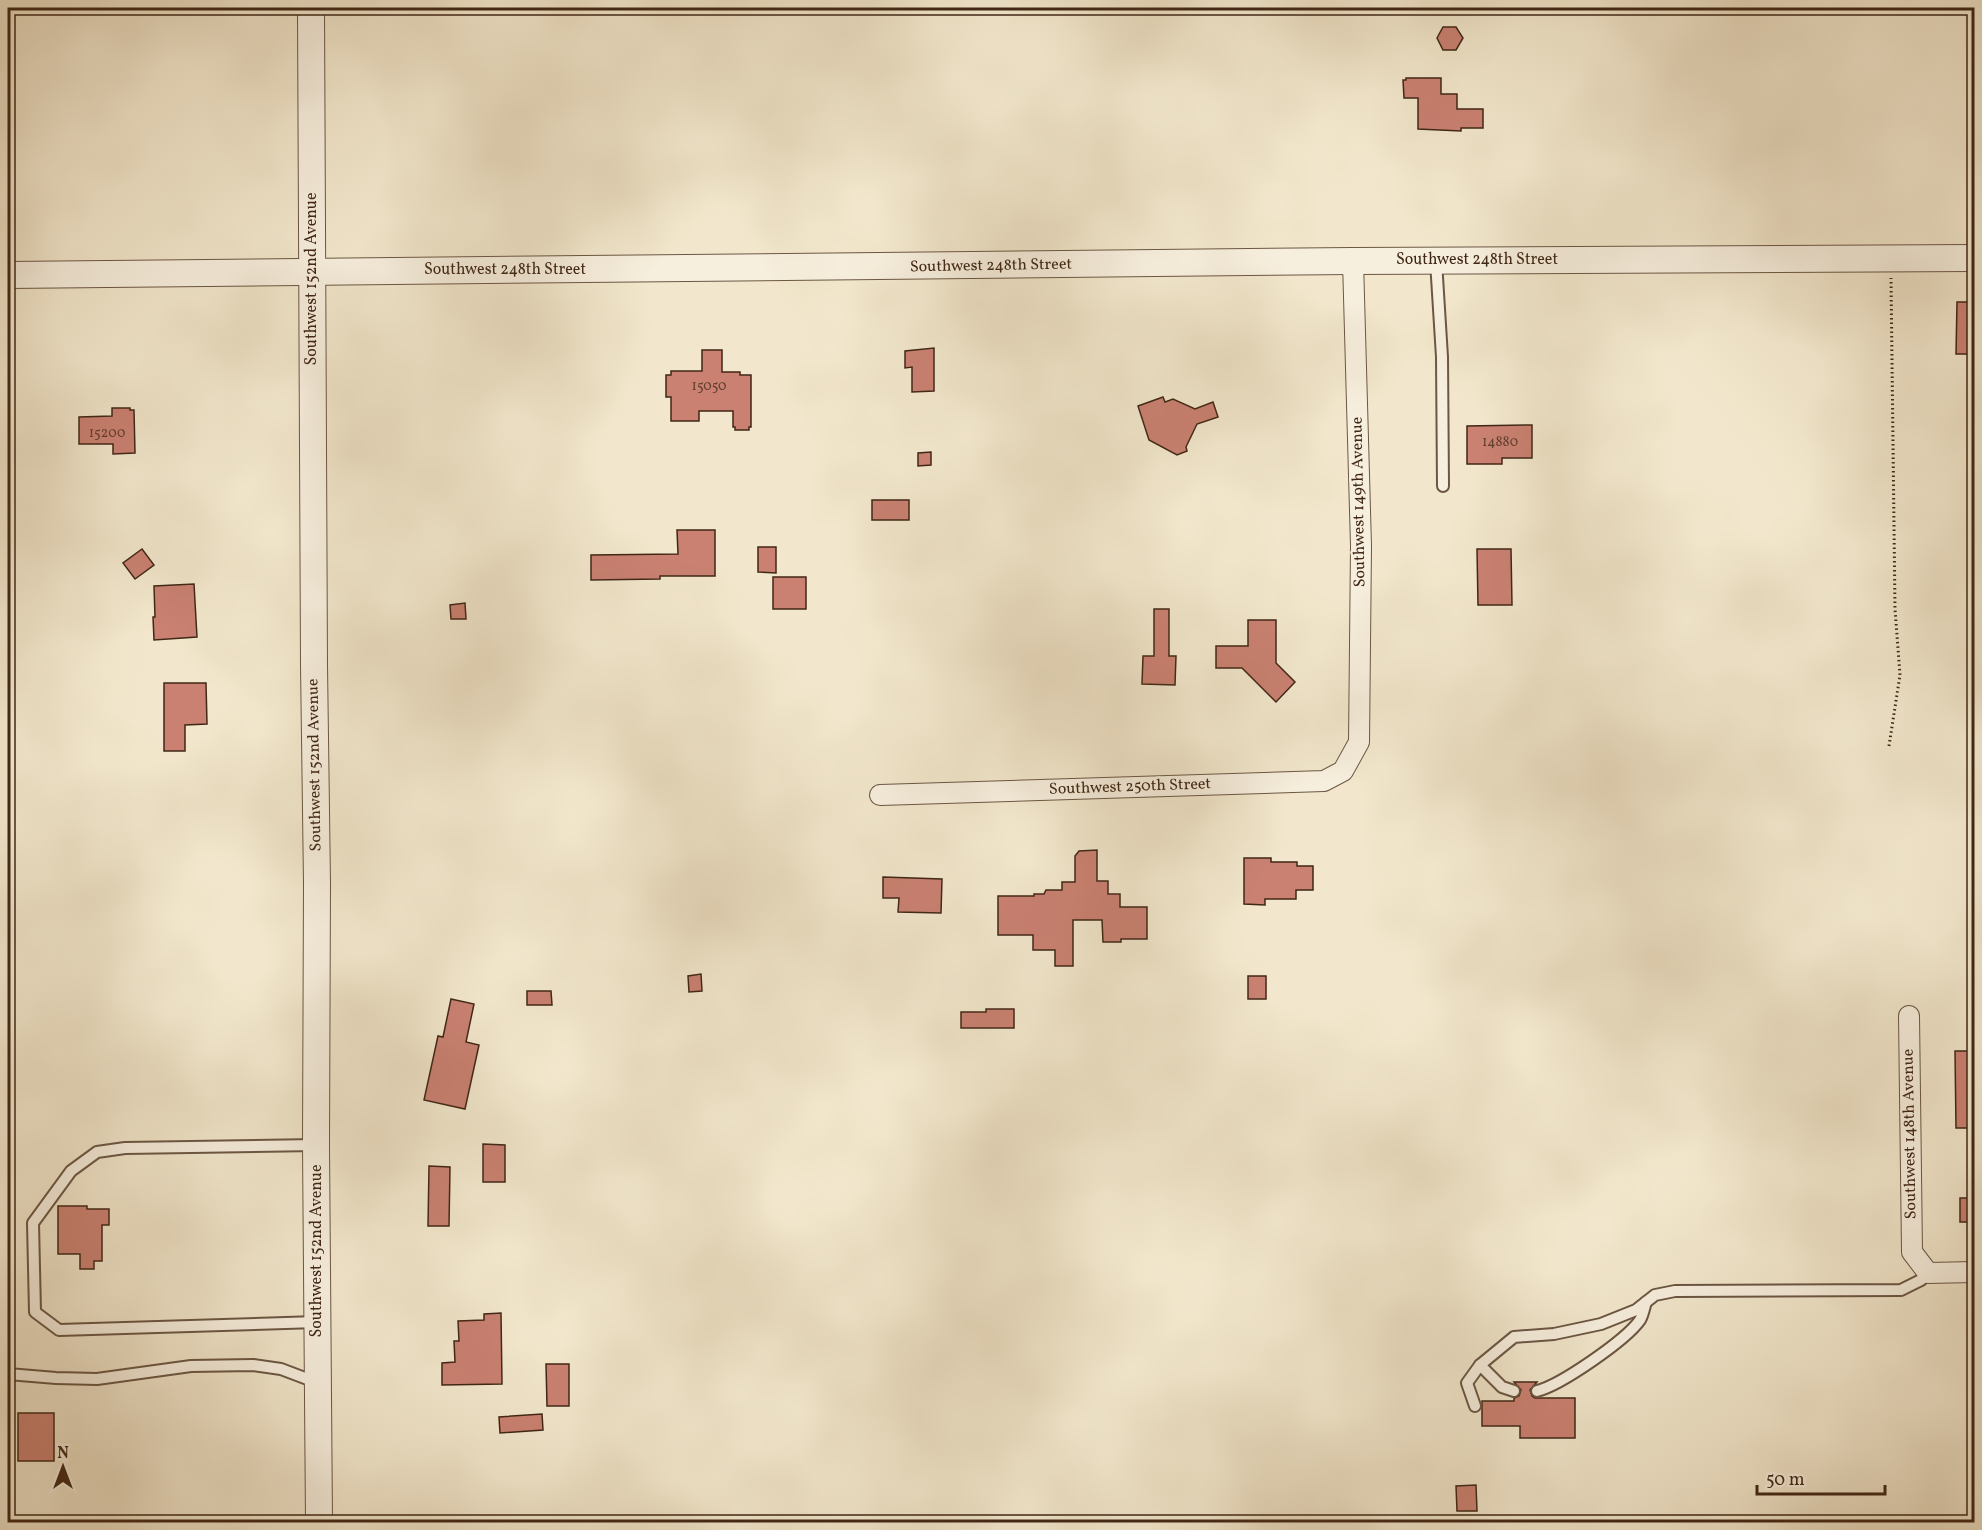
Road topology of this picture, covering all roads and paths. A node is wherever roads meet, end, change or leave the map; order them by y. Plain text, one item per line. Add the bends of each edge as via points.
1 (311, 8) edge
2 (1891, 258) junction
3 (1974, 258) edge
4 (1353, 261) junction
5 (1436, 261) junction
6 (312, 271) junction
7 (8, 275) edge
8 (1443, 486) dead end
9 (1359, 742) joint
10 (1889, 746) dead end
11 (880, 795) dead end
12 (1909, 1016) dead end
13 (316, 1145) junction
14 (1974, 1272) edge
15 (1928, 1273) junction
16 (1646, 1302) junction
17 (318, 1322) junction
18 (1480, 1365) junction
19 (8, 1374) edge
20 (318, 1383) junction
21 (1514, 1391) dead end
22 (1538, 1391) dead end
23 (1474, 1406) dead end
24 (319, 1522) edge

1 - 6 street, Southwest 152nd Avenue
2 - 3 street, Southwest 248th Street
2 - 5 street, Southwest 248th Street
2 - 10 path via 1895,609 1900,675
4 - 5 street, Southwest 248th Street
4 - 6 street, Southwest 248th Street
4 - 9 street, Southwest 149th Avenue via 1361,546
5 - 8 lane via 1442,357
6 - 7 street, Southwest 248th Street
6 - 13 street, Southwest 152nd Avenue
9 - 11 street, Southwest 250th Street via 1343,771 1324,782
12 - 15 street, Southwest 148th Avenue via 1912,1252
13 - 17 street, Southwest 152nd Avenue
13 - 17 lane via 125,1148 97,1152 71,1172 33,1223 35,1312 59,1330
14 - 15 street
15 - 16 lane via 1901,1290 1675,1291 1654,1295
16 - 18 lane via 1601,1324 1514,1337
16 - 22 lane via 1641,1318 1630,1332 1580,1369
17 - 20 street, Southwest 152nd Avenue
18 - 21 lane via 1502,1387
18 - 23 lane via 1467,1383
19 - 20 lane via 97,1379 234,1364 281,1369
20 - 24 street, Southwest 152nd Avenue

